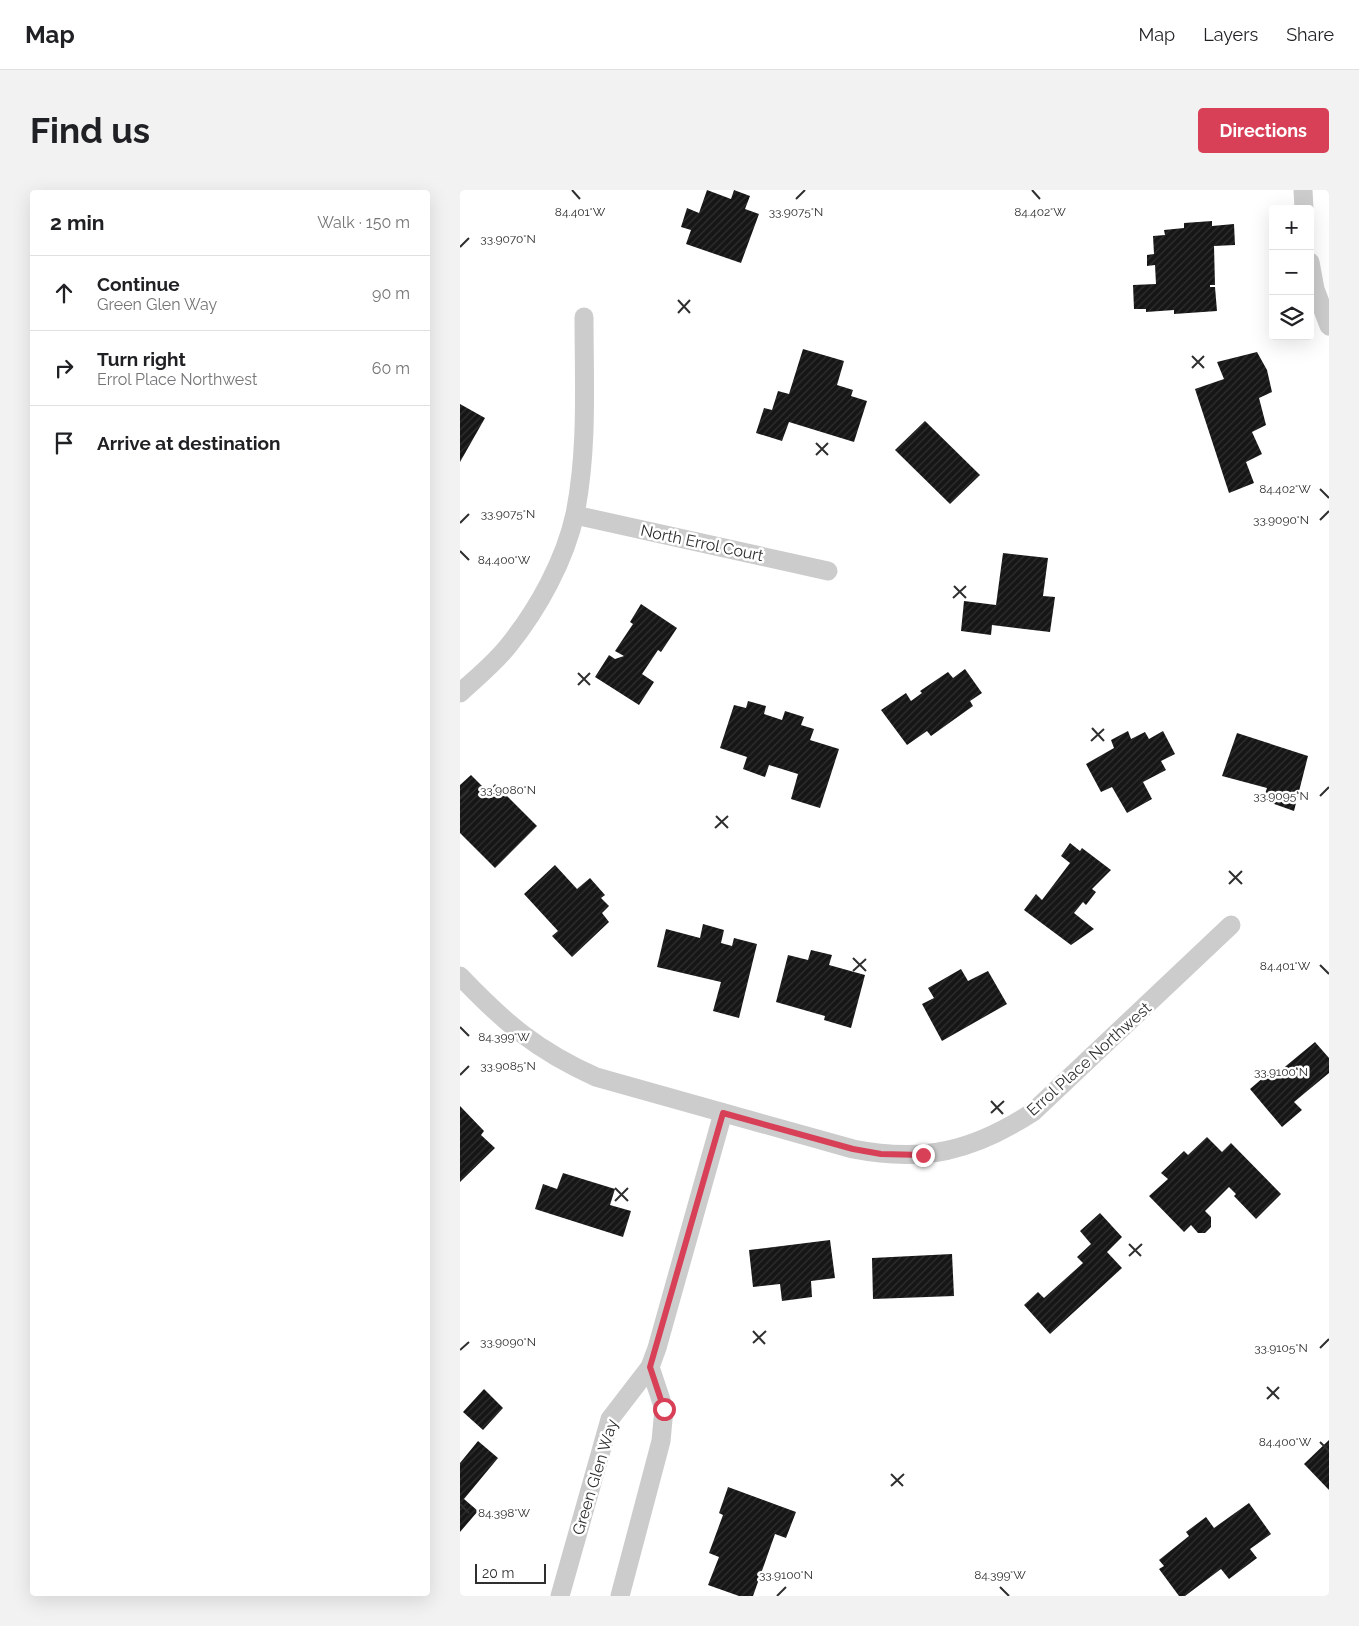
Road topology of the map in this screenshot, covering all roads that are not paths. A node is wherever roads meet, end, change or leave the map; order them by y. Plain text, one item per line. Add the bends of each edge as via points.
1 (1304, 190) edge
2 (1304, 205) edge
3 (1314, 284) edge
4 (584, 317) dead end
5 (1329, 326) edge
6 (575, 515) junction
7 (828, 571) dead end
8 (460, 694) edge
9 (1231, 925) dead end
10 (460, 976) edge
11 (723, 1113) junction
12 (650, 1367) junction
13 (560, 1596) edge
14 (620, 1596) edge

1 - 2 street
3 - 5 street
4 - 6 street via 585,435
6 - 7 street, North Errol Court
6 - 8 street via 552,576 530,616 508,646
9 - 11 street, Errol Place Northwest via 1033,1112 1004,1131 971,1145 923,1155 881,1154
10 - 11 street, Errol Place Northwest via 491,1009 532,1043 561,1061 596,1077
11 - 12 street, Green Glen Way
12 - 13 street, Green Glen Way via 610,1419
12 - 14 street via 664,1409 661,1441

